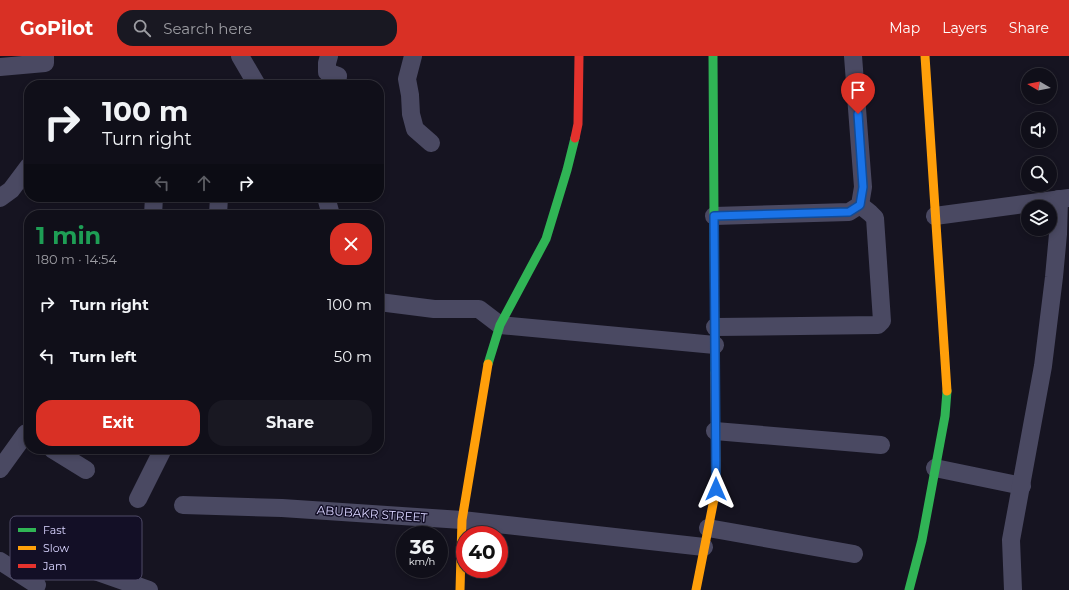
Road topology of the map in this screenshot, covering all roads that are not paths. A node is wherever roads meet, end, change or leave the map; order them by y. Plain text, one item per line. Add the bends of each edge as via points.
1 (44, 56) edge
2 (240, 56) edge
3 (329, 56) edge
4 (413, 56) edge
5 (579, 56) edge
6 (713, 56) edge
7 (853, 56) edge
8 (925, 56) edge
9 (0, 67) edge
10 (254, 80) edge
11 (338, 80) edge
12 (431, 143) dead end
13 (24, 173) edge
14 (0, 198) edge
15 (1064, 198) edge
16 (860, 205) junction
17 (714, 216) junction
18 (935, 216) junction
19 (384, 303) edge
20 (500, 325) junction
21 (715, 327) junction
22 (715, 345) junction
23 (715, 431) junction
24 (24, 437) edge
25 (881, 445) dead end
26 (60, 454) edge
27 (160, 454) edge
28 (935, 468) junction
29 (0, 469) edge
30 (86, 470) dead end
31 (1022, 486) junction
32 (138, 499) dead end
33 (183, 505) dead end
34 (462, 520) junction
35 (708, 528) junction
36 (704, 548) junction
37 (854, 554) dead end
38 (0, 561) edge
39 (10, 567) edge
40 (29, 580) edge
41 (121, 580) edge
42 (37, 585) dead end
43 (149, 590) edge
44 (460, 590) edge
45 (696, 590) edge
46 (909, 590) edge
47 (1013, 590) edge

1 - 9 street via 45,63
2 - 10 street
3 - 11 street via 327,72 338,76
4 - 12 street via 407,79 411,114 415,129
5 - 20 street via 578,124 568,170 546,239
6 - 17 street
7 - 16 street via 863,187
8 - 18 street
13 - 14 street via 12,190
15 - 18 street
15 - 31 street via 1043,366
16 - 17 street via 849,212
16 - 21 street via 875,218 881,323
17 - 21 street
18 - 28 street via 947,395
19 - 20 street via 434,309 478,308
20 - 22 street
20 - 34 street via 489,358
21 - 22 street
22 - 23 street
23 - 25 street
23 - 35 street via 716,489
24 - 29 street
26 - 30 street
27 - 32 street
28 - 31 street
28 - 46 street via 922,540
31 - 47 street via 1011,540
33 - 34 street, ABUBAKR STREET via 282,508
34 - 36 street, ABUBAKR STREET
34 - 44 street
35 - 36 street
35 - 37 street
36 - 45 street
38 - 39 street
40 - 42 street
41 - 43 street

